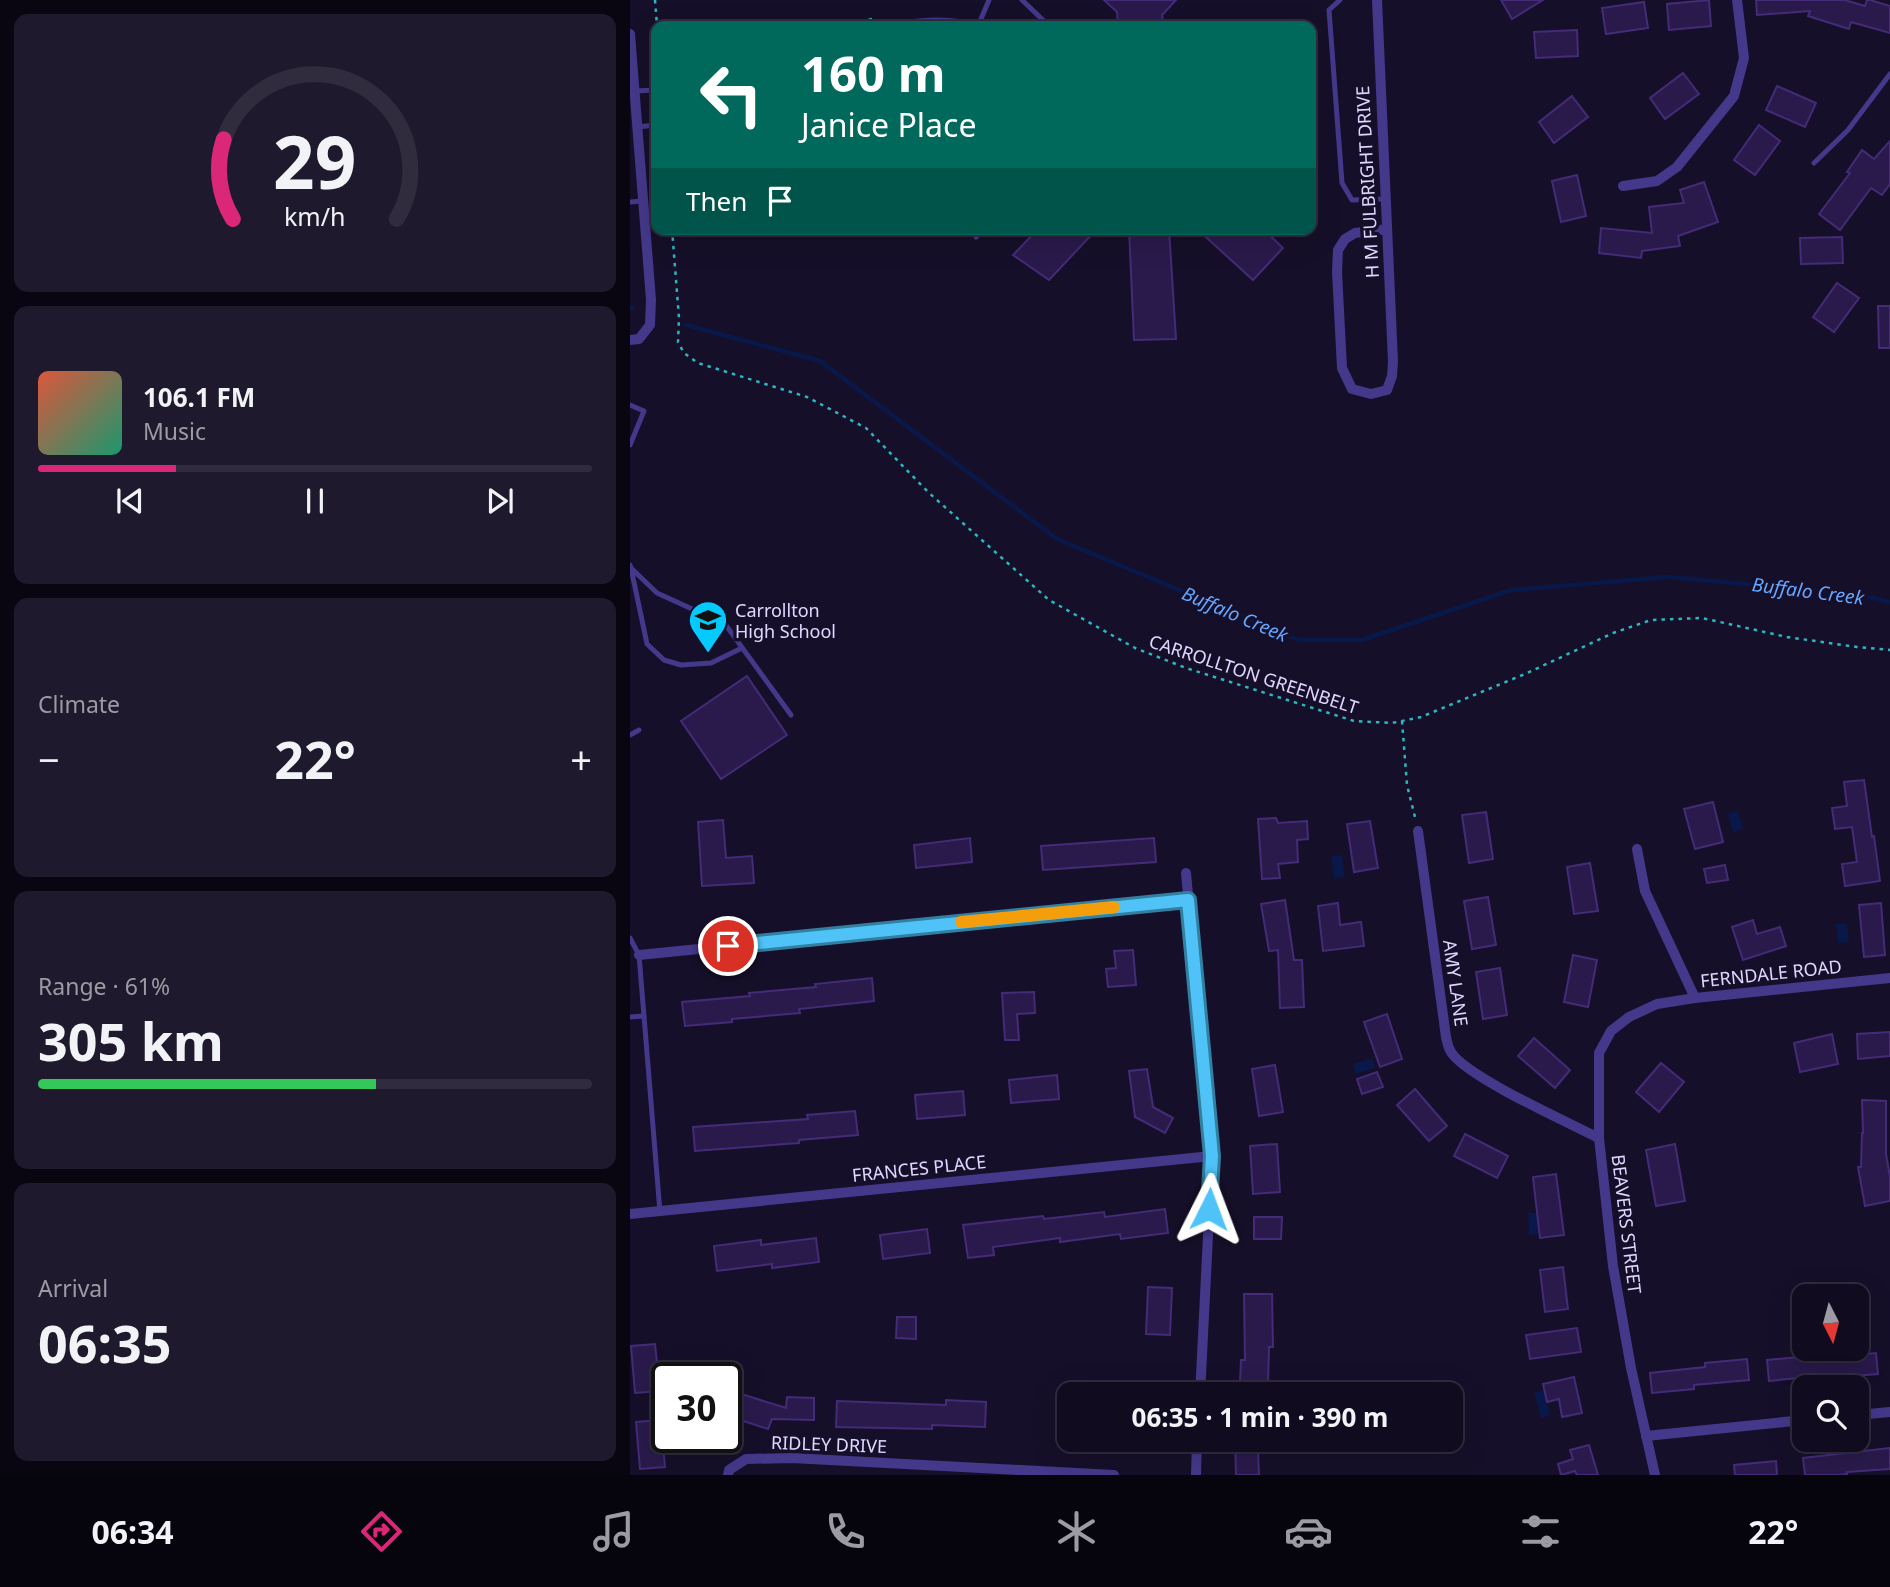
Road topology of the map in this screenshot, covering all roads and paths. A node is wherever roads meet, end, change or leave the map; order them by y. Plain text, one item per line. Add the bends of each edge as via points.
1 (654, 0) edge
2 (989, 0) edge
3 (1022, 0) edge
4 (1340, 0) edge
5 (1377, 0) edge
6 (1737, 0) edge
7 (656, 21) edge
8 (979, 21) edge
9 (1044, 21) edge
10 (630, 34) edge
11 (1890, 74) edge
12 (651, 90) edge
13 (635, 91) junction
14 (651, 126) edge
15 (637, 127) junction
16 (1814, 163) dead end
17 (1623, 186) dead end
18 (1385, 199) junction
19 (643, 201) junction
20 (630, 202) edge
21 (1387, 229) junction
22 (672, 235) edge
23 (630, 340) edge
24 (630, 405) edge
25 (630, 444) edge
26 (630, 566) edge
27 (742, 648) junction
28 (1890, 650) edge
29 (791, 715) dead end
30 (1402, 721) junction
31 (639, 730) dead end
32 (630, 735) edge
33 (1419, 831) joint
34 (1637, 849) dead end
35 (1186, 873) dead end
36 (1188, 900) junction
37 (630, 939) edge
38 (639, 955) junction
39 (1890, 978) edge
40 (1695, 998) junction
41 (1657, 1004) joint
42 (644, 1016) junction
43 (630, 1017) edge
44 (1599, 1138) junction
45 (1212, 1156) junction
46 (660, 1212) junction
47 (630, 1214) edge
48 (1201, 1382) edge
49 (1890, 1412) edge
50 (1869, 1414) edge
51 (1792, 1421) edge
52 (1646, 1436) junction
53 (1197, 1452) edge
54 (728, 1475) edge
55 (1114, 1475) edge
56 (1196, 1475) edge
57 (1655, 1475) edge

1 - 7 path
2 - 8 lane
3 - 9 lane
4 - 18 lane via 1329,10 1342,183 1352,200
5 - 18 street, H M FULBRIGHT DRIVE
6 - 17 street via 1744,58 1734,96 1677,167 1657,181
10 - 13 street
11 - 16 lane via 1848,130
12 - 13 lane
13 - 15 street
14 - 15 lane
15 - 19 street
18 - 21 street, H M FULBRIGHT DRIVE
19 - 20 lane
19 - 23 street via 650,325 639,339
21 - 21 street, H M FULBRIGHT DRIVE via 1392,376 1387,390 1371,394 1352,389 1342,368 1338,250 1355,233
22 - 30 path, CARROLLTON GREENBELT via 677,335 684,353 698,363 807,397 866,428 937,501 1049,600 1135,648 1186,668 1354,721
24 - 25 lane via 644,411
26 - 27 lane via 657,593 725,624
26 - 27 lane via 647,644 664,660 681,665 711,663
27 - 29 lane
28 - 30 path, CARROLLTON GREENBELT via 1787,637 1702,618 1651,620
30 - 33 path via 1407,785
31 - 32 lane
33 - 44 street, AMY LANE via 1451,1053 1487,1081
34 - 40 street via 1645,891
35 - 36 street
36 - 38 street
36 - 45 street
37 - 38 lane
38 - 42 lane
39 - 40 street, FERNDALE ROAD
40 - 41 street, FERNDALE ROAD
41 - 44 street, BEAVERS STREET via 1611,1031 1599,1053
42 - 43 lane
42 - 46 lane
44 - 52 street, BEAVERS STREET via 1613,1266
45 - 46 street, FRANCES PLACE
45 - 48 street
46 - 47 street, FRANCES PLACE
49 - 50 street
51 - 52 street
52 - 57 street, BEAVERS STREET
53 - 56 street
54 - 55 street, RIDLEY DRIVE via 746,1459 792,1458

